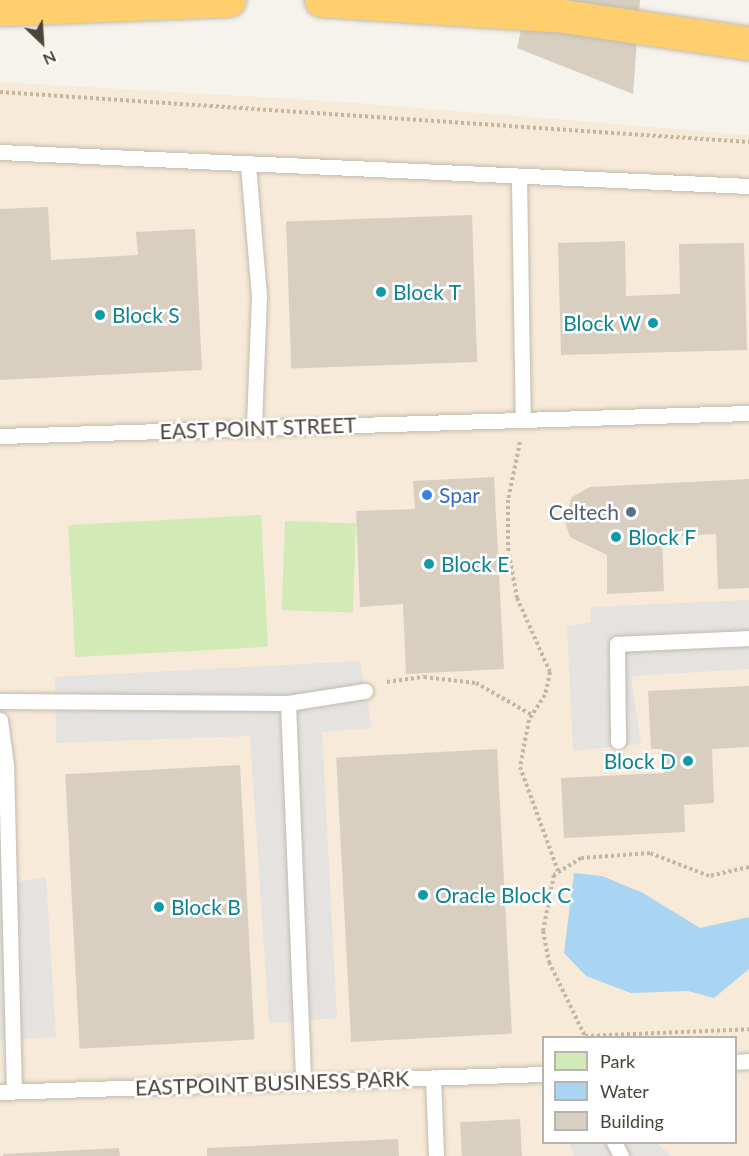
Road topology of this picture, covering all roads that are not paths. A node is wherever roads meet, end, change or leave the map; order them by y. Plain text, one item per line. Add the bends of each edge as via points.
1 (229, 0) edge
2 (321, 0) edge
3 (0, 9) edge
4 (749, 43) edge
5 (0, 152) edge
6 (248, 165) junction
7 (519, 178) junction
8 (749, 186) edge
9 (749, 413) edge
10 (519, 420) junction
11 (254, 428) junction
12 (0, 436) edge
13 (749, 638) edge
14 (365, 691) road end
15 (0, 701) edge
16 (288, 703) junction
17 (0, 720) edge
18 (618, 741) dead end
19 (3, 779) edge
20 (542, 1074) edge
21 (433, 1077) junction
22 (303, 1082) junction
23 (7, 1091) edge
24 (436, 1156) edge

1 - 3 highway
2 - 4 highway via 556,15
5 - 6 lane
6 - 7 lane
6 - 11 lane via 259,295
7 - 8 lane
7 - 10 lane
9 - 10 lane, EAST POINT STREET
10 - 11 lane, EAST POINT STREET
11 - 12 lane, EAST POINT STREET
13 - 18 lane via 616,644
14 - 16 lane
15 - 16 lane
16 - 22 lane
17 - 19 lane
19 - 23 lane
20 - 21 lane, EASTPOINT BUSINESS PARK
21 - 22 lane, EASTPOINT BUSINESS PARK
21 - 24 lane
22 - 23 lane, EASTPOINT BUSINESS PARK

